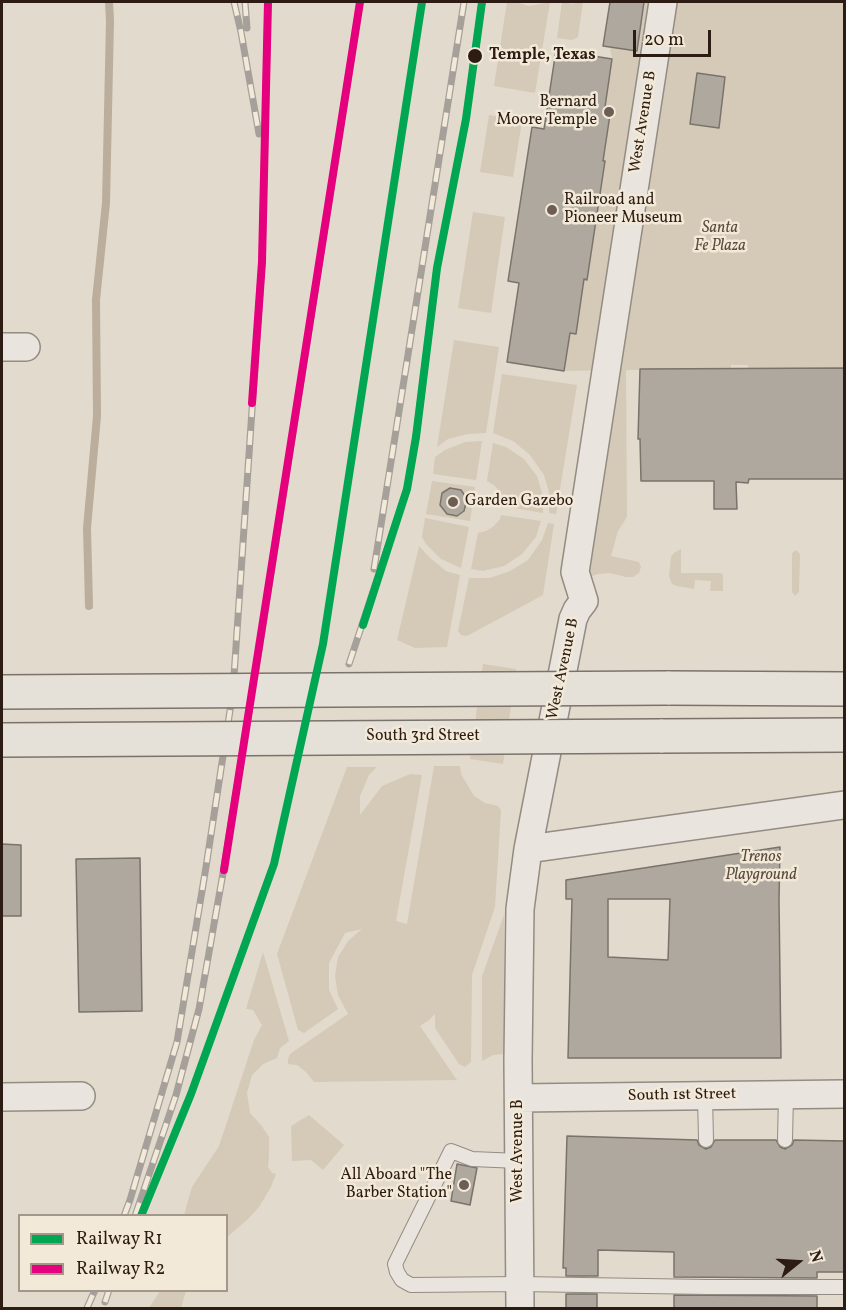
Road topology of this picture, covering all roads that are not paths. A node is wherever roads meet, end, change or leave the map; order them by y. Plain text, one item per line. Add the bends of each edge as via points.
1 (663, 2) edge
2 (844, 689) edge
3 (2, 692) edge
4 (844, 735) edge
5 (2, 740) edge
6 (844, 805) edge
7 (528, 849) junction
8 (844, 1094) edge
9 (786, 1095) junction
10 (81, 1096) dead end
11 (705, 1096) junction
12 (2, 1097) edge
13 (519, 1098) junction
14 (706, 1140) dead end
15 (785, 1140) dead end
16 (519, 1161) junction
17 (844, 1287) edge
18 (519, 1296) edge

1 - 7 street, West Avenue B via 575,572 584,601 573,619
2 - 3 main road, bridge
4 - 5 main road, South 3rd Street, bridge
6 - 7 street
7 - 13 street, West Avenue B via 520,909
8 - 9 street, South 1st Street
9 - 11 street, South 1st Street
9 - 15 lane
10 - 12 street
11 - 13 street, South 1st Street
11 - 14 lane
13 - 16 street, West Avenue B
16 - 18 street, West Avenue B
16 - 18 lane via 472,1159 451,1151 394,1264 402,1280 411,1285
17 - 18 lane via 709,1287

